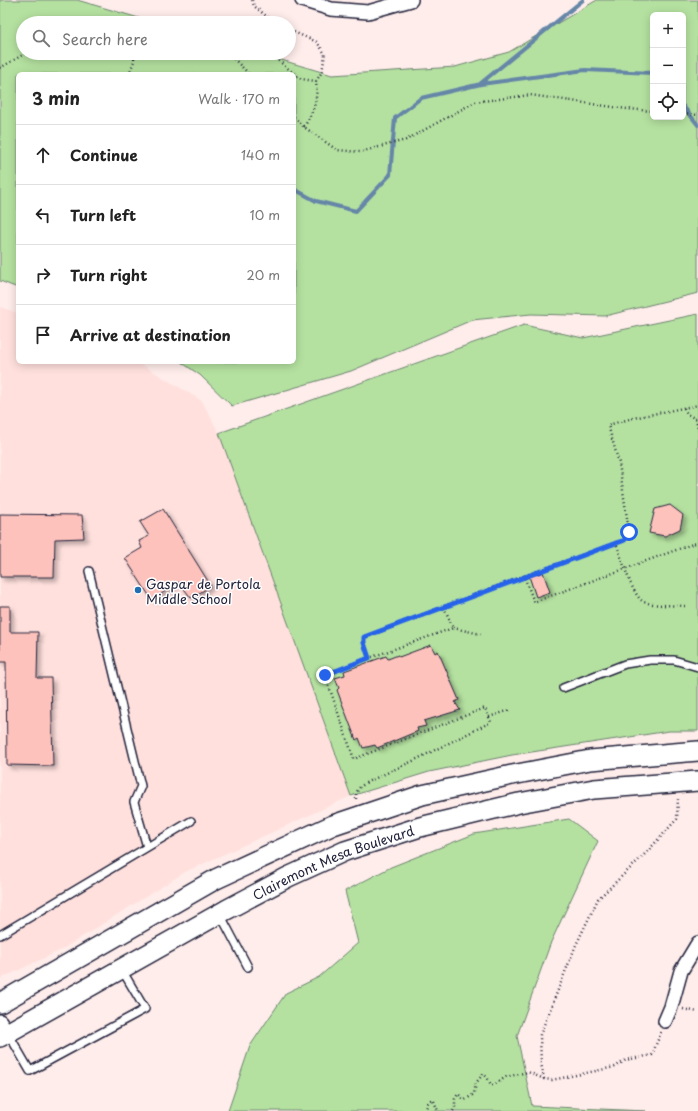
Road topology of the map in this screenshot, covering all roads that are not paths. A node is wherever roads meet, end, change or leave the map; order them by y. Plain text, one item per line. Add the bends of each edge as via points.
1 (302, 0) edge
2 (411, 0) edge
3 (89, 571) dead end
4 (698, 667) edge
5 (563, 688) dead end
6 (698, 751) edge
7 (698, 781) edge
8 (191, 821) dead end
9 (147, 847) junction
10 (220, 914) junction
11 (0, 934) edge
12 (698, 943) edge
13 (248, 967) dead end
14 (121, 969) junction
15 (0, 1003) edge
16 (665, 1021) road end
17 (3, 1030) edge

1 - 2 street via 331,9 368,12
3 - 9 lane via 141,786 134,802
4 - 5 lane via 674,660 650,660 625,664
6 - 15 main road via 590,760 512,775 422,795 334,825 216,879
7 - 10 main road, Clairemont Mesa Boulevard via 594,789 519,803 420,827 345,850
8 - 9 lane
9 - 11 lane
10 - 13 lane
10 - 14 main road, Clairemont Mesa Boulevard
12 - 16 street via 681,971
14 - 17 main road, Clairemont Mesa Boulevard
14 - 17 lane via 145,1008 30,1071

